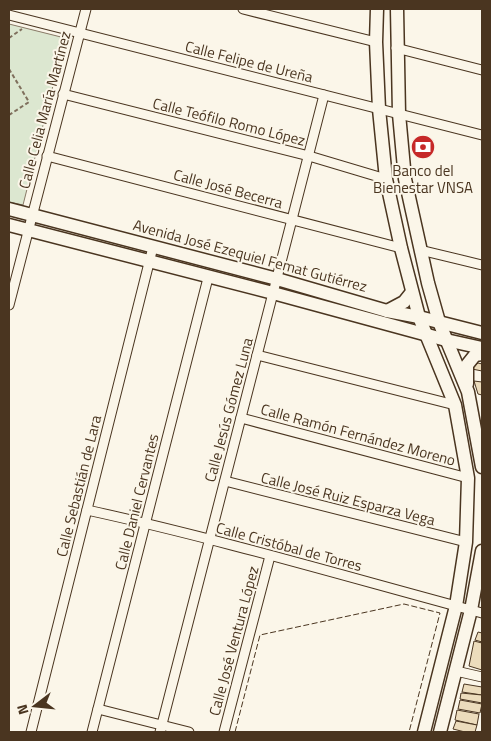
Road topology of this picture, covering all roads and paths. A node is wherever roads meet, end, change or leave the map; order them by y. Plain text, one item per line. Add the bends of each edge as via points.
1 (86, 9) edge
2 (243, 9) edge
3 (377, 9) edge
4 (397, 9) edge
5 (9, 15) edge
6 (25, 19) junction
7 (79, 33) junction
8 (9, 38) edge
9 (376, 42) junction
10 (396, 48) junction
11 (9, 69) edge
12 (482, 70) edge
13 (63, 94) junction
14 (324, 95) junction
15 (378, 109) junction
16 (399, 114) junction
17 (9, 115) edge
18 (482, 135) edge
19 (47, 156) junction
20 (309, 156) junction
21 (386, 180) junction
22 (9, 209) edge
23 (32, 215) junction
24 (292, 220) junction
25 (9, 225) edge
26 (28, 230) junction
27 (153, 247) junction
28 (401, 248) junction
29 (420, 250) junction
30 (149, 262) junction
31 (482, 265) edge
32 (208, 278) junction
33 (277, 279) junction
34 (412, 292) junction
35 (273, 294) junction
36 (9, 304) edge
37 (387, 311) junction
38 (419, 317) junction
39 (440, 322) junction
40 (482, 333) edge
41 (425, 334) junction
42 (446, 340) junction
43 (482, 348) edge
44 (482, 354) edge
45 (257, 355) junction
46 (468, 392) junction
47 (455, 405) junction
48 (477, 413) edge
49 (241, 418) junction
50 (482, 467) edge
51 (468, 478) junction
52 (224, 481) junction
53 (87, 510) junction
54 (146, 523) junction
55 (209, 539) junction
56 (466, 542) junction
57 (482, 550) edge
58 (270, 556) junction
59 (456, 606) junction
60 (477, 612) edge
61 (456, 671) junction
62 (482, 678) edge
63 (98, 709) junction
64 (160, 729) edge
65 (31, 732) edge
66 (92, 732) edge
67 (189, 732) edge
68 (224, 732) edge
69 (424, 732) edge
70 (440, 732) edge

1 - 7 street, Calle Celia María Martínez
2 - 9 street
3 - 9 street
4 - 10 street
5 - 6 street, Calle Felipe de Ureña
6 - 7 street, Calle Felipe de Ureña
6 - 8 path via 22,30
7 - 13 street, Calle Celia María Martínez
7 - 14 street, Calle Felipe de Ureña
9 - 15 street
10 - 12 street
10 - 16 street
11 - 17 path via 29,102
13 - 19 street, Calle Celia María Martínez
13 - 20 street, Calle Teófilo Romo López
14 - 15 street, Calle Felipe de Ureña
14 - 20 street, Calle Jesús Gómez Luna
15 - 16 street, Calle Felipe de Ureña
15 - 21 street
16 - 18 street, Calle Felipe de Ureña
16 - 29 street via 405,179
19 - 23 street, Calle Celia María Martínez
19 - 24 street, Calle José Becerra
20 - 21 street, Calle Teófilo Romo López
20 - 24 street, Calle Jesús Gómez Luna
21 - 28 street
22 - 23 street, Avenida José Ezequiel Femat Gutiérrez
23 - 26 street, Calle Celia María Martínez
23 - 27 street, Avenida José Ezequiel Femat Gutiérrez
24 - 28 street, Calle José Becerra
24 - 33 street, Calle Jesús Gómez Luna
25 - 26 street, Avenida José Ezequiel Femat Gutiérrez
26 - 30 street, Avenida José Ezequiel Femat Gutiérrez
26 - 36 street, Calle Celia María Martínez
27 - 30 street, Calle Sebastián de Lara
27 - 33 street, Avenida José Ezequiel Femat Gutiérrez
28 - 34 street
29 - 31 street
29 - 39 street
30 - 32 street, Avenida José Ezequiel Femat Gutiérrez
30 - 53 street, Calle Sebastián de Lara
32 - 35 street, Avenida José Ezequiel Femat Gutiérrez
32 - 54 street, Calle Daniel Cervantes
33 - 35 street, Calle Jesús Gómez Luna
33 - 37 street, Avenida José Ezequiel Femat Gutiérrez
34 - 37 street via 404,302
34 - 38 street
35 - 41 street, Avenida José Ezequiel Femat Gutiérrez
35 - 45 street, Calle Jesús Gómez Luna
37 - 38 street, Avenida José Ezequiel Femat Gutiérrez
38 - 39 street, Avenida José Ezequiel Femat Gutiérrez
38 - 41 street
39 - 40 street, Avenida José Ezequiel Femat Gutiérrez
39 - 42 street
41 - 42 street, Avenida José Ezequiel Femat Gutiérrez
41 - 47 street
42 - 43 street, Avenida José Ezequiel Femat Gutiérrez
42 - 46 street
44 - 46 street via 475,355 467,365
45 - 47 street
45 - 49 street, Calle Jesús Gómez Luna
46 - 48 street
47 - 51 street
48 - 50 street
49 - 51 street, Calle Ramón Fernández Moreno
49 - 52 street, Calle Jesús Gómez Luna
51 - 56 street
52 - 55 street, Calle Jesús Gómez Luna
52 - 56 street, Calle José Ruiz Esparza Vega
53 - 54 street, Calle Cristóbal de Torres
53 - 65 street, Calle Sebastián de Lara
54 - 55 street, Calle Cristóbal de Torres
54 - 63 street, Calle Daniel Cervantes
55 - 58 street, Calle Cristóbal de Torres
55 - 64 street, Calle Jesús Gómez Luna
56 - 59 street
57 - 60 street
58 - 59 street, Calle Cristóbal de Torres
58 - 68 street, Calle José Ventura López
59 - 60 street, Calle Cristóbal de Torres
59 - 69 street
60 - 61 street
61 - 62 street
61 - 70 street
63 - 64 street
63 - 66 street, Calle Daniel Cervantes
64 - 67 street

